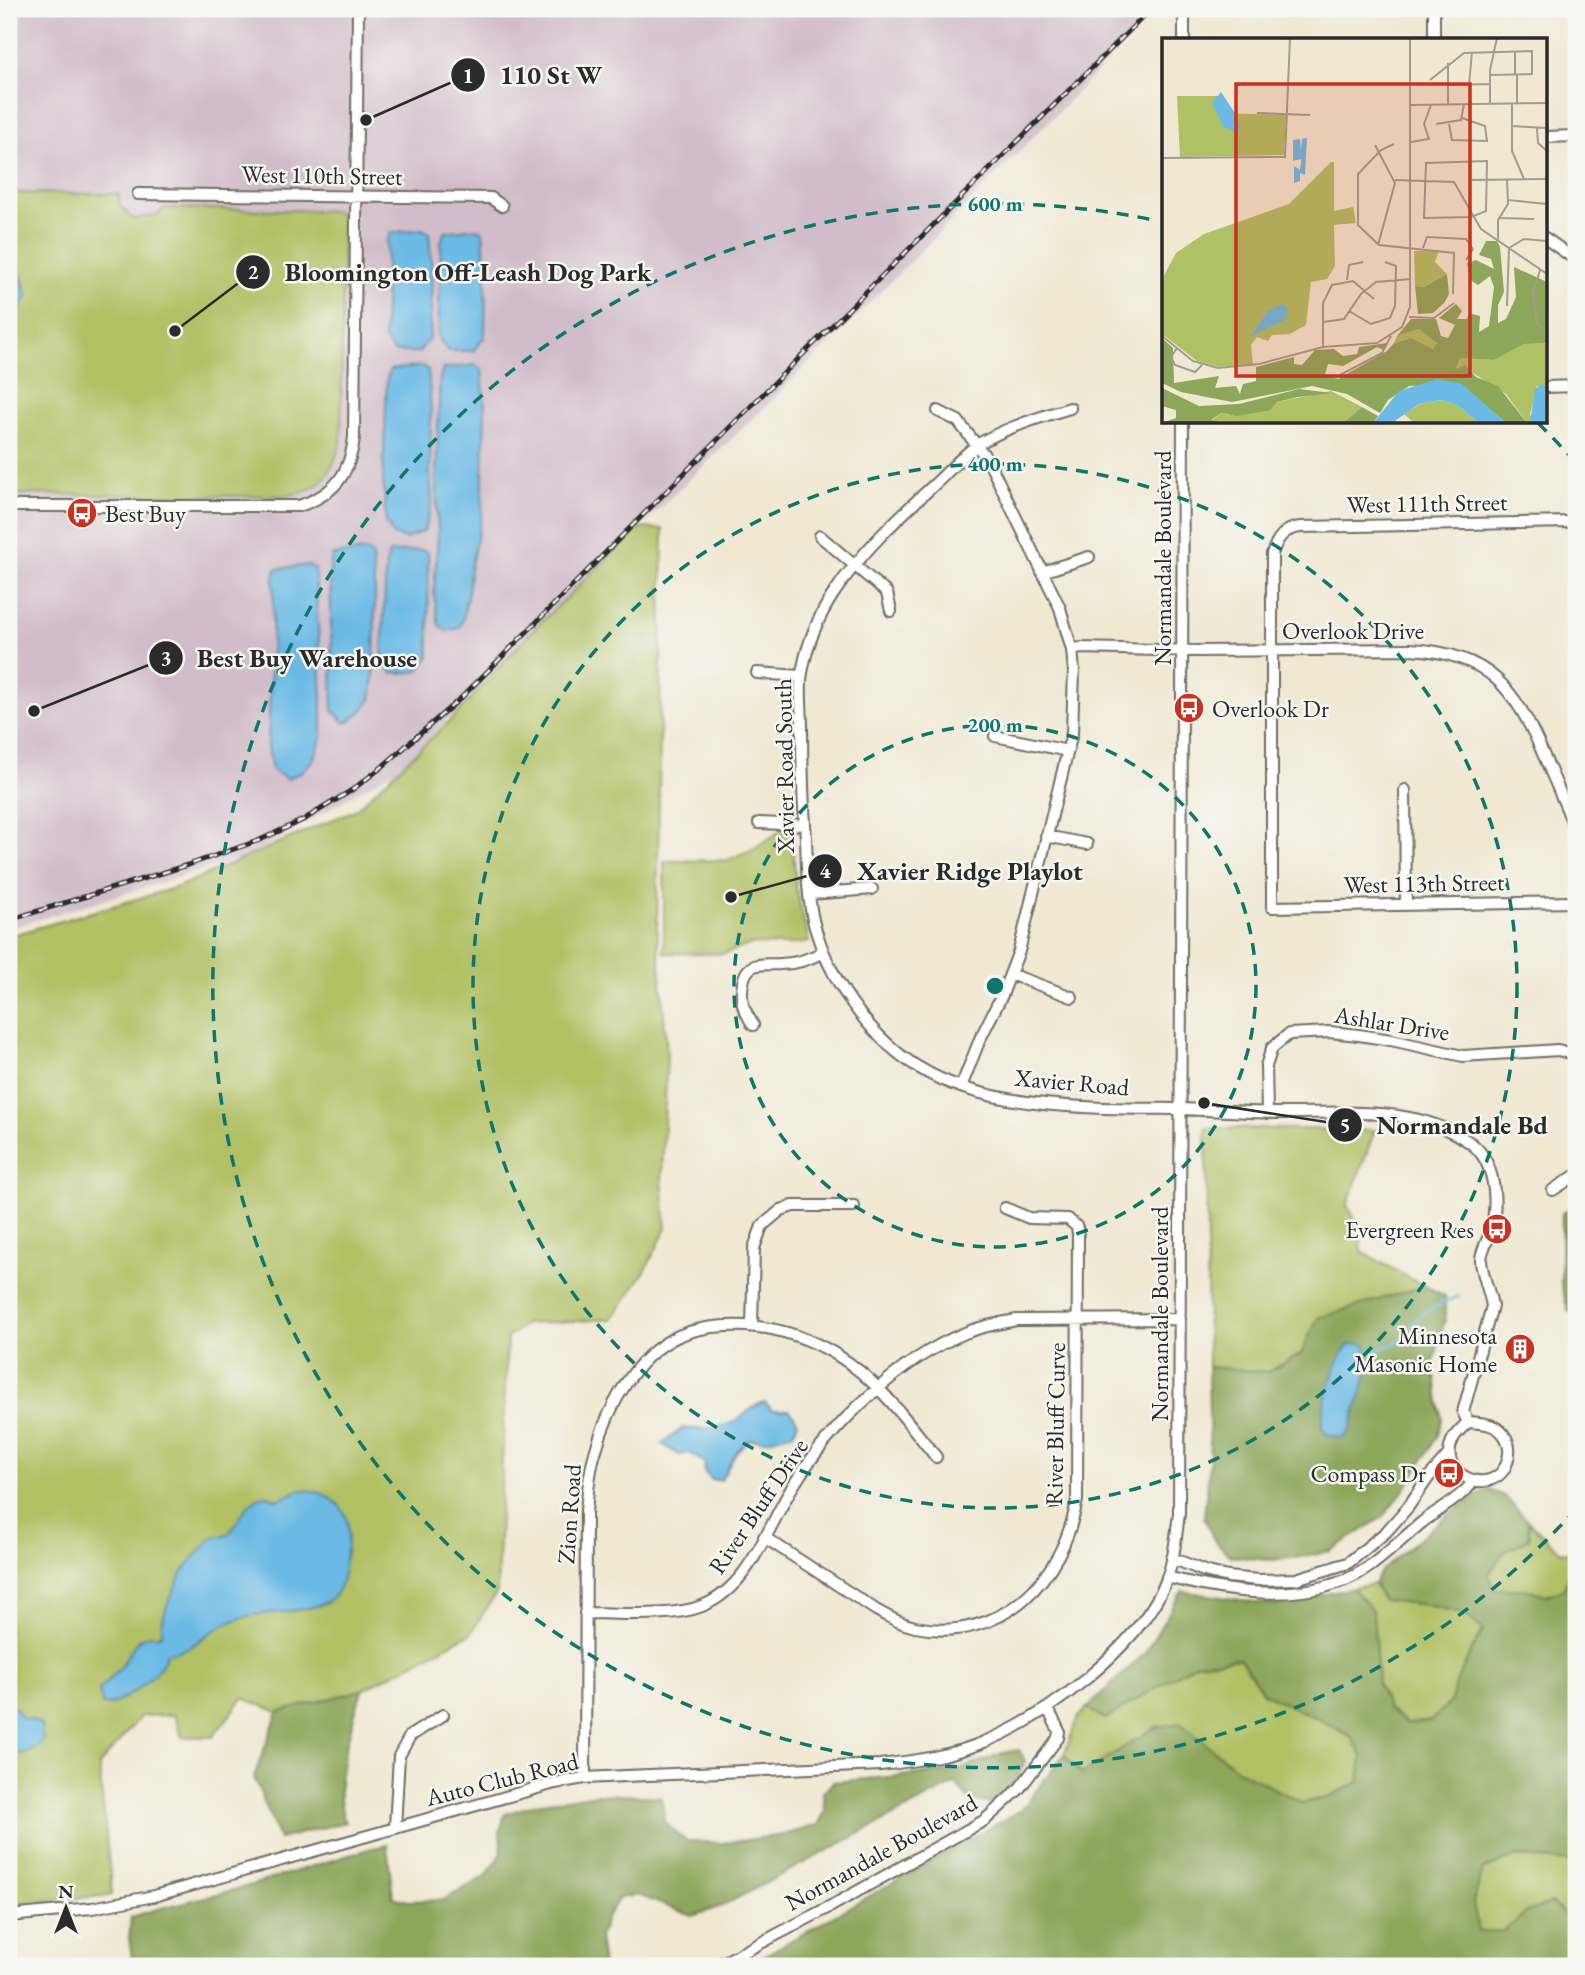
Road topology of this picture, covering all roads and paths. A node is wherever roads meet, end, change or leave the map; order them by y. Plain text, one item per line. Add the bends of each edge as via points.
1 (358, 9) edge
2 (1184, 9) edge
3 (1434, 9) edge
4 (1184, 38) edge
5 (1434, 38) edge
6 (1576, 136) edge
7 (1546, 137) edge
8 (138, 194) dead end
9 (356, 196) junction
10 (502, 206) dead end
11 (1546, 239) edge
12 (1576, 260) edge
13 (1576, 386) edge
14 (1546, 387) edge
15 (1070, 408) dead end
16 (938, 411) dead end
17 (1183, 424) edge
18 (977, 445) junction
19 (9, 506) edge
20 (1576, 522) edge
21 (820, 536) dead end
22 (1089, 557) dead end
23 (854, 564) junction
24 (1042, 572) junction
25 (891, 611) dead end
26 (1072, 650) junction
27 (1183, 650) junction
28 (1272, 650) junction
29 (757, 673) dead end
30 (801, 677) junction
31 (995, 736) dead end
32 (1068, 751) junction
33 (1405, 790) dead end
34 (759, 823) dead end
35 (805, 825) junction
36 (1576, 831) edge
37 (1046, 836) junction
38 (1087, 844) dead end
39 (872, 889) dead end
40 (810, 894) junction
41 (1576, 902) edge
42 (1406, 905) junction
43 (823, 952) junction
44 (1010, 974) junction
45 (1072, 997) dead end
46 (753, 1025) dead end
47 (1576, 1055) edge
48 (961, 1087) junction
49 (1182, 1109) junction
50 (1267, 1113) junction
51 (1576, 1175) edge
52 (1553, 1190) dead end
53 (854, 1206) dead end
54 (1005, 1208) dead end
55 (1077, 1319) junction
56 (1180, 1319) junction
57 (752, 1326) junction
58 (880, 1388) junction
59 (1468, 1422) junction
60 (1450, 1453) junction
61 (936, 1457) dead end
62 (1474, 1481) junction
63 (764, 1537) junction
64 (1172, 1558) junction
65 (1167, 1577) junction
66 (585, 1613) junction
67 (1048, 1709) junction
68 (443, 1715) dead end
69 (585, 1779) junction
70 (395, 1828) junction
71 (9, 1916) edge
72 (717, 1966) edge

1 - 9 street
2 - 4 street
3 - 5 street
6 - 7 street
8 - 9 street, West 110th Street
9 - 10 street, West 110th Street via 491,198
9 - 19 street via 354,437 348,467 328,492 299,506
11 - 12 street
13 - 14 street
15 - 18 street, Xavier Road South
16 - 18 street via 958,421
17 - 27 street, Normandale Boulevard
18 - 23 street, Xavier Road South
18 - 24 street
20 - 28 street, West 111th Street via 1287,530 1272,554
21 - 23 street
22 - 24 street
23 - 25 street via 887,593
23 - 30 street, Xavier Road South via 822,611
24 - 26 street via 1060,608
26 - 27 street, Overlook Drive
26 - 32 street via 1073,720
27 - 28 street, Overlook Drive
27 - 49 street, Normandale Boulevard
28 - 36 street, Overlook Drive via 1432,650 1475,664 1510,691 1522,709
28 - 42 street, West 113th Street via 1272,907
29 - 30 street
30 - 35 street, Xavier Road South
31 - 32 street
32 - 37 street
33 - 42 street
34 - 35 street
35 - 40 street, Xavier Road South
37 - 38 street
37 - 44 street
39 - 40 street
40 - 43 street, Xavier Road South
41 - 42 street, West 113th Street
43 - 46 street via 799,962 747,970 743,1006
43 - 48 street, Xavier Road South via 850,1001 869,1024 917,1067
44 - 45 street
44 - 48 street
47 - 50 street, Ashlar Drive via 1558,1050 1463,1056 1366,1036 1289,1034 1272,1048 1266,1066
48 - 49 street, Xavier Road via 1059,1106
49 - 50 street, Xavier Road
49 - 56 street, Normandale Boulevard
50 - 59 street, Xavier Road via 1412,1118 1461,1137 1486,1157 1496,1211 1481,1259 1492,1306 1463,1412
51 - 52 street
53 - 57 street via 793,1206 762,1226 754,1248
54 - 55 street, River Bluff Curve via 1029,1218 1068,1219 1077,1227
55 - 56 street, River Bluff Drive
55 - 58 street, River Bluff Drive via 1017,1320 967,1332 921,1356
55 - 63 street, River Bluff Curve via 1078,1477 1073,1523 1041,1583 1010,1610 973,1626 914,1626 876,1610
56 - 64 street, Normandale Boulevard via 1179,1513
57 - 58 street, Zion Road via 813,1342
57 - 66 street, Zion Road via 706,1328 674,1338 648,1358 614,1403 588,1483
58 - 61 street, Zion Road
58 - 63 street, River Bluff Drive via 817,1452
59 - 60 street via 1453,1439
59 - 62 street via 1499,1429 1507,1438 1510,1453 1502,1473
60 - 62 street via 1461,1476
60 - 64 street via 1386,1532 1348,1563 1296,1578 1258,1580 1204,1571
62 - 65 street via 1364,1570 1336,1583 1292,1593 1252,1593
63 - 66 street, River Bluff Drive via 736,1583 701,1606 667,1613
64 - 65 street, Normandale Boulevard
65 - 67 street, Normandale Boulevard via 1124,1642
66 - 69 street, Zion Road
67 - 69 street, Auto Club Road via 984,1742 915,1761
67 - 72 street, Normandale Boulevard via 1058,1738 1019,1789 985,1821
68 - 70 street via 410,1737 399,1756
69 - 70 street, Auto Club Road via 555,1783
70 - 71 street, Auto Club Road via 154,1896

